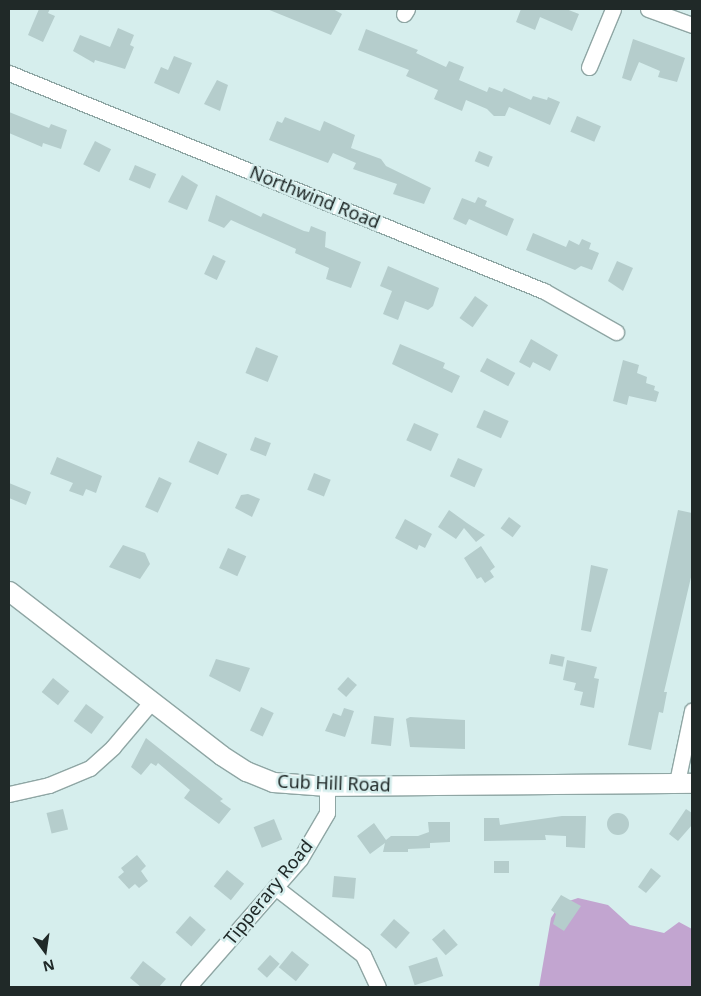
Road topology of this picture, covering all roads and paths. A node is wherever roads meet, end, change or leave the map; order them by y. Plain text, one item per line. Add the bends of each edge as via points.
1 (612, 9) edge
2 (648, 9) edge
3 (692, 25) edge
4 (589, 67) dead end
5 (9, 73) edge
6 (616, 332) dead end
7 (9, 591) edge
8 (152, 701) junction
9 (692, 711) edge
10 (685, 782) edge
11 (327, 786) junction
12 (9, 794) edge
13 (275, 887) junction
14 (188, 987) edge
15 (378, 987) edge

1 - 4 street
2 - 3 street
5 - 6 street, Northwind Road via 544,291
7 - 8 street, Cub Hill Road
8 - 11 street, Cub Hill Road via 221,755 258,778
8 - 12 street via 113,747 90,768 49,785
9 - 10 street
10 - 11 street, Cub Hill Road
11 - 13 street, Tipperary Road via 327,813 300,859
13 - 14 street, Tipperary Road
13 - 15 street via 363,956

